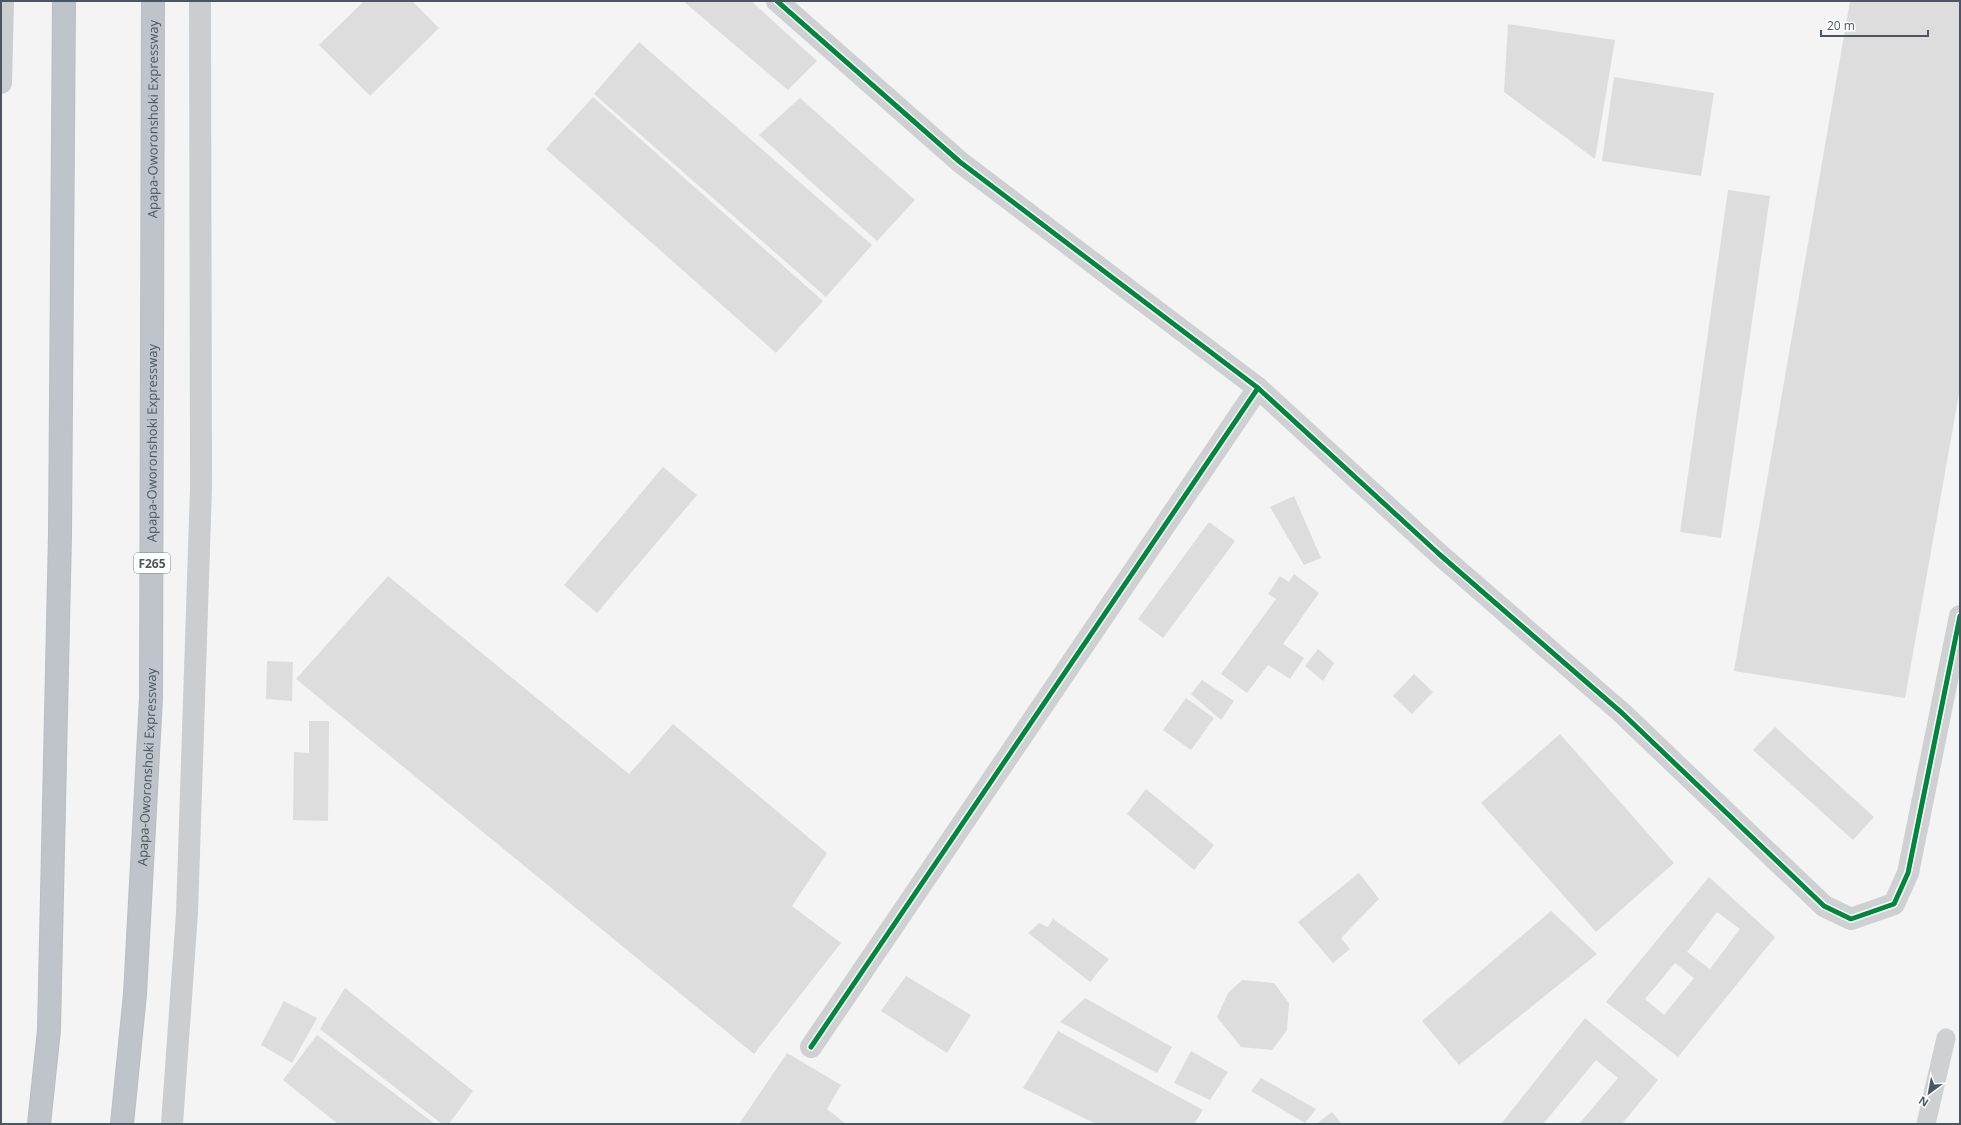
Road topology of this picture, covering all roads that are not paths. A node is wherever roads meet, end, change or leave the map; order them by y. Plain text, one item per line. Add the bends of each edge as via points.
1 (2, 1) edge
2 (64, 1) edge
3 (153, 1) edge
4 (200, 1) edge
5 (777, 1) edge
6 (1, 83) edge
7 (1258, 388) junction
8 (1960, 616) edge
9 (1946, 1038) dead end
10 (811, 1047) dead end
11 (39, 1124) edge
12 (122, 1124) edge
13 (172, 1124) edge
14 (1926, 1124) edge

1 - 6 main road
2 - 11 highway via 60,534 49,1030
3 - 12 highway, Apapa-Oworonshoki Expressway / F265 via 151,698 135,994
4 - 13 main road via 200,496 187,913
5 - 7 street via 960,162
7 - 8 street via 1439,554 1622,713 1824,906 1850,919 1894,904 1908,873
7 - 10 street
9 - 14 lane

